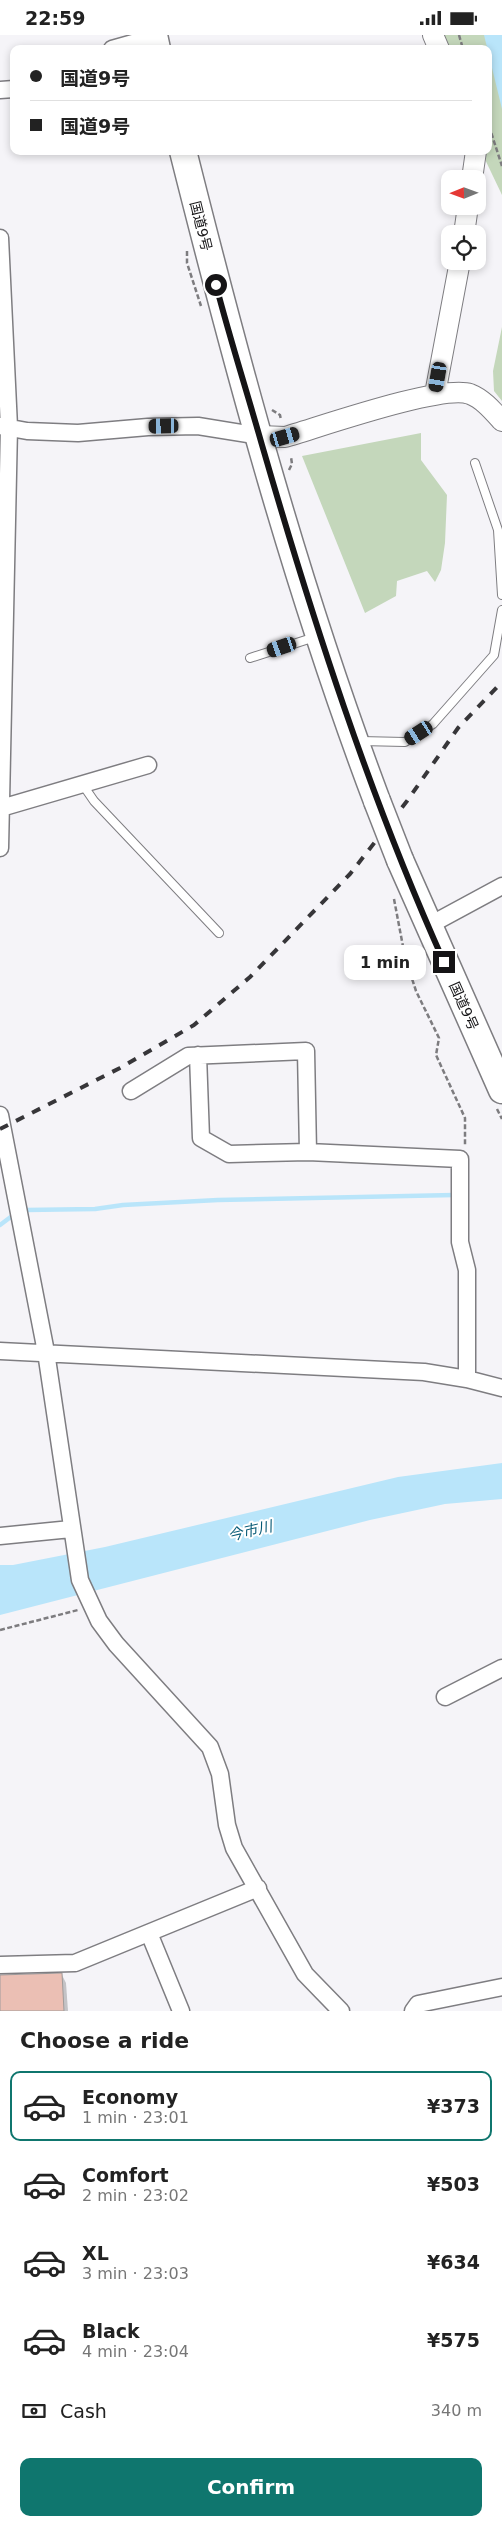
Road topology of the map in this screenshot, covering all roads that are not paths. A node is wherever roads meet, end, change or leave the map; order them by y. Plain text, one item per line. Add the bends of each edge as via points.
1 (156, 39) edge
2 (130, 45) edge
3 (184, 155) edge
4 (475, 155) edge
5 (473, 170) edge
6 (0, 238) edge
7 (458, 270) edge
8 (435, 394) junction
9 (502, 421) edge
10 (5, 426) edge
11 (260, 436) junction
12 (475, 463) dead end
13 (502, 595) edge
14 (502, 610) edge
15 (320, 635) junction
16 (250, 658) dead end
17 (355, 742) junction
18 (148, 765) dead end
19 (83, 785) junction
20 (1, 808) edge
21 (0, 830) edge
22 (0, 848) edge
23 (502, 886) edge
24 (428, 926) junction
25 (219, 933) dead end
26 (198, 1055) junction
27 (502, 1090) edge
28 (131, 1091) dead end
29 (0, 1115) edge
30 (308, 1152) junction
31 (0, 1351) edge
32 (46, 1352) junction
33 (467, 1379) junction
34 (502, 1388) edge
35 (0, 1536) edge
36 (72, 1536) junction
37 (502, 1668) edge
38 (445, 1697) dead end
39 (258, 1888) junction
40 (150, 1933) junction
41 (0, 1965) edge
42 (502, 1987) edge
43 (181, 2011) edge
44 (342, 2011) edge
45 (413, 2011) edge

1 - 2 street
3 - 11 highway, 国道9号 via 226,324
4 - 5 street
6 - 10 street
7 - 8 street
8 - 9 street via 470,394 489,406
8 - 11 street via 285,437
10 - 11 street via 27,431 78,433 198,426
10 - 20 street
11 - 15 highway, 国道9号
12 - 13 lane via 498,530
14 - 17 lane via 494,655 433,724 405,742
15 - 16 lane
15 - 17 highway, 国道9号
17 - 24 highway, 国道9号, bridge
18 - 19 street
19 - 20 street
19 - 25 lane via 94,801
20 - 21 street
21 - 22 street
23 - 24 street
24 - 27 highway, 国道9号
26 - 28 street via 188,1056
26 - 30 street via 201,1139 229,1154
26 - 30 street via 306,1051
29 - 32 street
30 - 33 street via 460,1159 460,1242 467,1270
31 - 32 street
32 - 33 street via 424,1372
32 - 36 street
33 - 34 street
35 - 36 street
36 - 39 street via 80,1580 91,1606 116,1644 210,1747 220,1774 227,1825 234,1848
37 - 38 street
39 - 40 street
39 - 44 street via 305,1974
40 - 41 street via 75,1963
40 - 43 street
42 - 45 street via 418,2004

